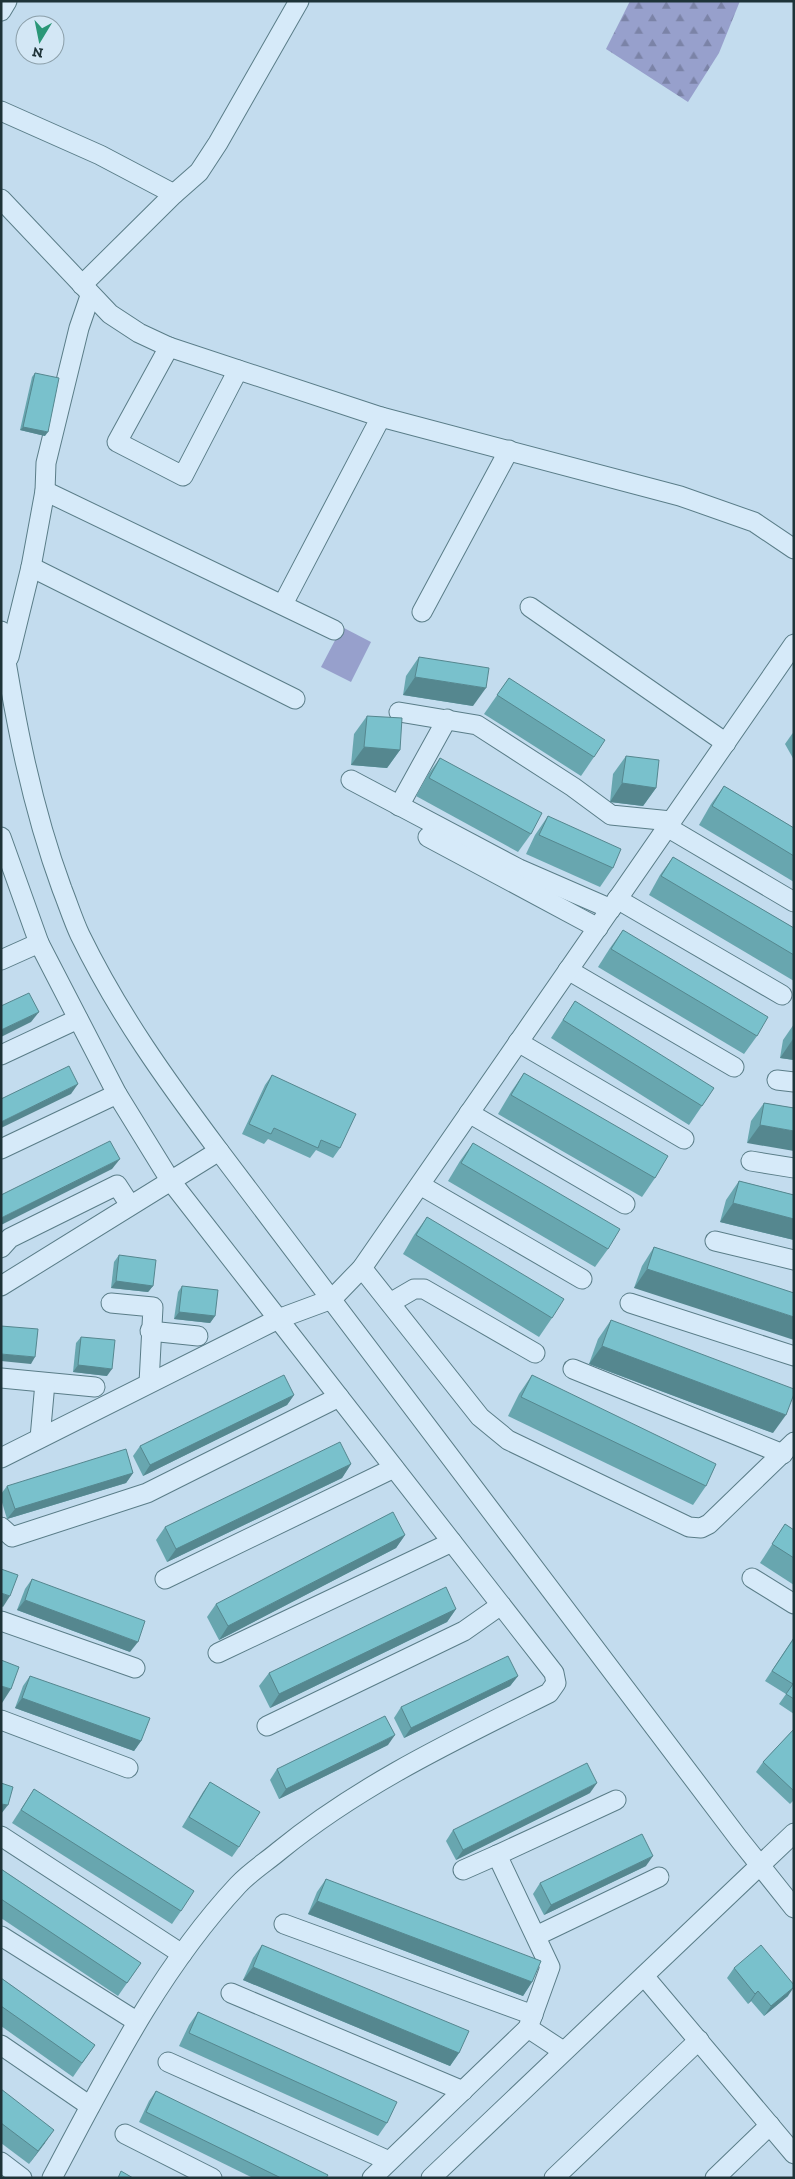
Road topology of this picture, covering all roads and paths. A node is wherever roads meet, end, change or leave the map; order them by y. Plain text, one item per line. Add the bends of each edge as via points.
1 (7, 1) edge
2 (299, 1) edge
3 (1, 11) edge
4 (1, 111) edge
5 (174, 194) junction
6 (1, 199) edge
7 (86, 290) junction
8 (169, 348) junction
9 (238, 370) junction
10 (382, 416) junction
11 (509, 450) junction
12 (45, 491) junction
13 (791, 540) edge
14 (31, 567) junction
15 (283, 604) junction
16 (530, 607) dead end
17 (422, 612) dead end
18 (334, 630) dead end
19 (1, 632) edge
20 (794, 644) edge
21 (7, 668) junction
22 (295, 699) dead end
23 (399, 712) dead end
24 (447, 719) junction
25 (726, 743) junction
26 (351, 780) dead end
27 (399, 806) junction
28 (669, 824) junction
29 (1, 837) edge
30 (428, 837) dead end
31 (6, 868) edge
32 (794, 902) edge
33 (614, 904) junction
34 (598, 928) junction
35 (39, 943) junction
36 (1, 960) edge
37 (568, 970) junction
38 (782, 995) dead end
39 (78, 1019) junction
40 (518, 1042) junction
41 (1, 1055) edge
42 (734, 1067) dead end
43 (117, 1094) junction
44 (469, 1113) junction
45 (684, 1139) dead end
46 (1, 1149) edge
47 (219, 1151) junction
48 (751, 1161) dead end
49 (794, 1168) edge
50 (170, 1180) junction
51 (420, 1185) junction
52 (625, 1204) dead end
53 (130, 1205) junction
54 (715, 1241) dead end
55 (1, 1248) edge
56 (794, 1260) edge
57 (362, 1268) junction
58 (582, 1279) dead end
59 (1, 1286) edge
60 (332, 1299) junction
61 (111, 1303) dead end
62 (390, 1303) junction
63 (630, 1303) dead end
64 (278, 1319) junction
65 (150, 1332) junction
66 (198, 1336) dead end
67 (535, 1352) dead end
68 (794, 1356) edge
69 (573, 1369) dead end
70 (1, 1378) edge
71 (44, 1383) junction
72 (149, 1383) junction
73 (95, 1387) dead end
74 (339, 1397) junction
75 (40, 1438) junction
76 (788, 1448) edge
77 (1, 1458) edge
78 (394, 1468) junction
79 (1, 1527) edge
80 (452, 1542) junction
81 (752, 1578) dead end
82 (165, 1579) dead end
83 (794, 1604) edge
84 (501, 1605) junction
85 (1, 1621) edge
86 (218, 1653) dead end
87 (135, 1668) dead end
88 (1, 1720) edge
89 (267, 1726) dead end
90 (128, 1768) dead end
91 (616, 1800) dead end
92 (794, 1833) edge
93 (1, 1836) edge
94 (497, 1855) junction
95 (760, 1866) junction
96 (463, 1870) dead end
97 (659, 1877) dead end
98 (794, 1908) edge
99 (284, 1924) dead end
100 (1, 1936) edge
101 (536, 1936) junction
102 (182, 1954) junction
103 (644, 1976) junction
104 (231, 1993) dead end
105 (136, 2021) junction
106 (530, 2022) junction
107 (699, 2040) junction
108 (1, 2045) edge
109 (562, 2051) junction
110 (168, 2062) dead end
111 (463, 2091) junction
112 (90, 2106) junction
113 (770, 2125) junction
114 (125, 2134) dead end
115 (794, 2154) edge
116 (390, 2161) junction
117 (1, 2162) edge
118 (22, 2178) edge
119 (52, 2178) edge
120 (212, 2178) edge
121 (372, 2178) edge
122 (431, 2178) edge
123 (554, 2178) edge
124 (715, 2178) edge

1 - 3 street
2 - 5 street via 218,144 199,172
4 - 5 street via 100,155
5 - 7 street
6 - 7 street
7 - 8 street via 110,314
7 - 12 street via 46,463
8 - 9 street
8 - 9 street via 117,442 183,476
9 - 10 street
10 - 11 street
10 - 15 street
11 - 13 street via 680,496 754,522
11 - 17 street
12 - 14 street
12 - 15 street
14 - 21 street
14 - 22 street
15 - 18 street
16 - 25 street
19 - 21 street
20 - 25 street
21 - 47 street via 24,766 50,856 79,933 138,1041
23 - 24 street
24 - 27 street
24 - 28 street via 484,729 573,787 606,813
25 - 28 street
26 - 27 street
27 - 33 street via 519,869
28 - 32 street
28 - 33 street
29 - 31 street
30 - 34 street
31 - 35 street
33 - 34 street
33 - 38 street
34 - 37 street
35 - 36 street
35 - 39 street
37 - 40 street
37 - 42 street
39 - 41 street
39 - 43 street
40 - 44 street
40 - 45 street
43 - 46 street
43 - 50 street
44 - 51 street
44 - 52 street
47 - 50 street
47 - 60 street
48 - 49 street
50 - 53 street
50 - 64 street
51 - 57 street
51 - 58 street
53 - 55 street via 117,1185 10,1238
53 - 59 street
54 - 56 street
57 - 60 street
57 - 62 street
60 - 64 street
60 - 95 street
61 - 65 street via 153,1307
62 - 67 street via 414,1290 424,1289
62 - 76 street via 480,1417 508,1440 689,1527 700,1528 709,1524
63 - 68 street
64 - 72 street
64 - 74 street
65 - 66 street
65 - 72 street
69 - 76 street
70 - 71 street
71 - 73 street
71 - 75 street
72 - 75 street
74 - 78 street
74 - 79 street via 147,1493 12,1537
75 - 77 street
78 - 80 street
78 - 82 street
80 - 84 street
80 - 86 street
81 - 83 street
84 - 89 street via 464,1631
84 - 102 street via 554,1673 556,1683 550,1693 415,1760 338,1806 239,1884
85 - 87 street
88 - 90 street
91 - 94 street
92 - 95 street
93 - 102 street
94 - 96 street
94 - 101 street
95 - 98 street
95 - 103 street
97 - 101 street
99 - 106 street
100 - 105 street
101 - 106 street via 550,1966
102 - 105 street
103 - 107 street
103 - 109 street
104 - 111 street
105 - 112 street
106 - 109 street
106 - 111 street
107 - 113 street
107 - 123 street
108 - 112 street
109 - 122 street
110 - 116 street
111 - 116 street
112 - 119 street
113 - 115 street
113 - 124 street
114 - 120 street
116 - 121 street
117 - 118 street

